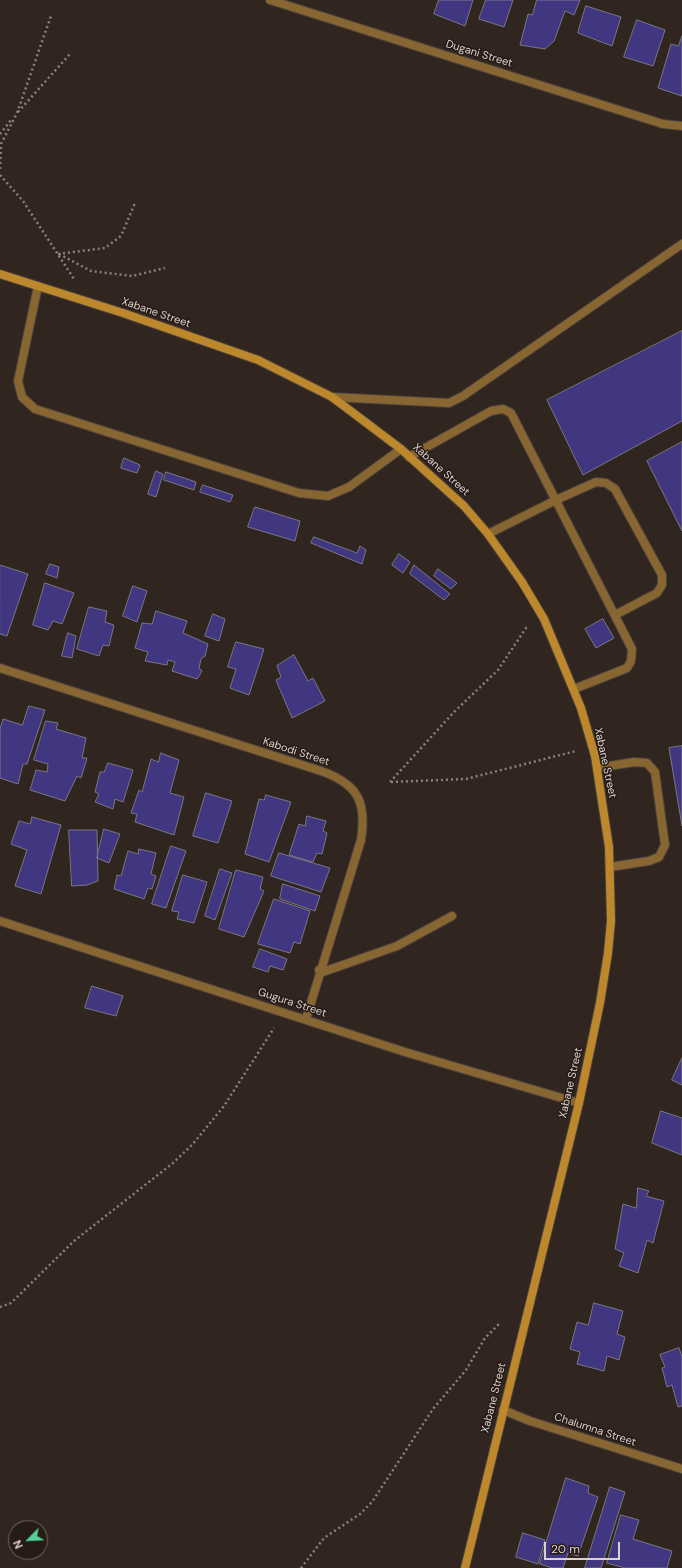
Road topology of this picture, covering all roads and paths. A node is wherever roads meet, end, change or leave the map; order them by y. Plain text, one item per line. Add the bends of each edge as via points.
1 (270, 0) edge
2 (51, 16) dead end
3 (70, 54) dead end
4 (15, 115) junction
5 (682, 126) edge
6 (0, 134) edge
7 (0, 169) edge
8 (0, 175) edge
9 (135, 203) dead end
10 (682, 244) edge
11 (58, 254) junction
12 (165, 268) dead end
13 (0, 274) edge
14 (38, 286) junction
15 (88, 302) junction
16 (332, 397) junction
17 (401, 449) junction
18 (409, 457) junction
19 (556, 500) junction
20 (488, 534) junction
21 (538, 609) junction
22 (615, 615) junction
23 (0, 668) edge
24 (574, 689) junction
25 (592, 747) junction
26 (597, 768) junction
27 (610, 868) junction
28 (452, 916) dead end
29 (0, 921) edge
30 (319, 971) junction
31 (285, 1012) junction
32 (306, 1019) junction
33 (579, 1103) junction
34 (0, 1307) edge
35 (500, 1323) dead end
36 (503, 1410) junction
37 (682, 1469) edge
38 (301, 1568) edge
39 (465, 1568) edge

1 - 5 street, Dugani Street via 663,124
2 - 4 path
3 - 4 path
4 - 6 path
4 - 7 path via 1,144
8 - 11 path via 23,202
9 - 11 path via 121,236 105,248
10 - 16 street via 463,396 449,403
11 - 12 path via 91,271 132,276
11 - 15 path
13 - 14 street, Xabane Street
14 - 15 street, Xabane Street
14 - 17 street via 18,381 22,397 35,409 299,493 328,496 349,487
15 - 16 street, Xabane Street via 258,360
16 - 17 street, Xabane Street
17 - 18 street, Xabane Street
18 - 19 street via 491,411 503,409 511,413
18 - 20 street, Xabane Street via 464,506
19 - 20 street
19 - 22 street
19 - 22 street via 596,482 606,483 615,489 662,575 662,585 657,593
20 - 21 street, Xabane Street
21 - 24 street, Xabane Street
21 - 25 path via 498,670 454,712 390,782 466,779
22 - 24 street via 632,649 631,661 627,668
23 - 30 street, Kabodi Street via 327,774 344,782 354,791 364,813 361,840
24 - 25 street, Xabane Street
25 - 26 street, Xabane Street
26 - 27 street, Xabane Street via 610,847
26 - 27 street via 634,762 647,763 655,772 665,845 659,857
27 - 33 street, Xabane Street via 611,920 608,953
28 - 30 street via 397,946
29 - 31 street, Gugura Street
30 - 32 street, Kabodi Street
31 - 32 street, Gugura Street
31 - 34 path via 224,1106 192,1144 173,1163 74,1241 11,1303
32 - 33 street, Gugura Street via 405,1052
33 - 36 street, Xabane Street
35 - 38 path via 485,1338 466,1370 433,1409 372,1502 360,1514 324,1538
36 - 37 street, Chalumna Street
36 - 39 street, Xabane Street

